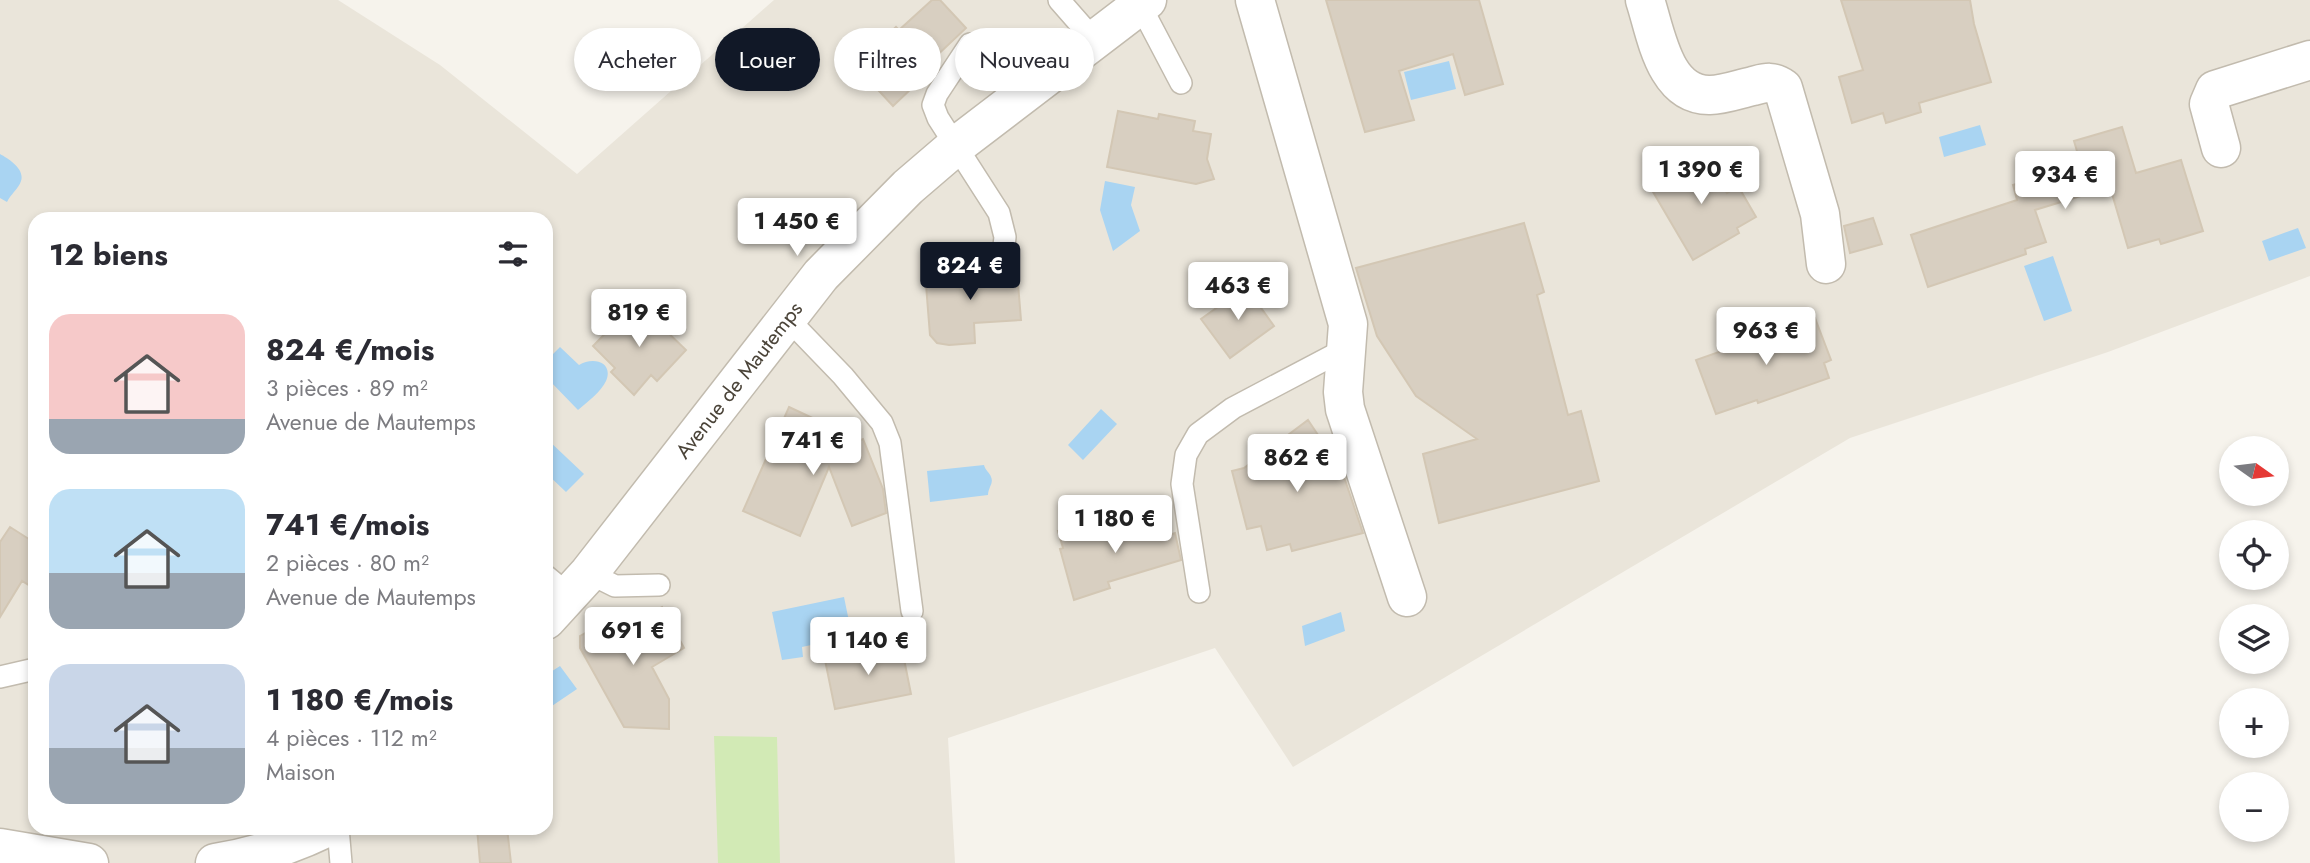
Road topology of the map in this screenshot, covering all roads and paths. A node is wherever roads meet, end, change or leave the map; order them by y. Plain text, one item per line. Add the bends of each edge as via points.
1 (1059, 0) edge
2 (1255, 0) edge
3 (1645, 0) edge
4 (1143, 2) edge
5 (1084, 28) edge
6 (1094, 40) edge
7 (2310, 60) edge
8 (955, 67) edge
9 (1181, 83) dead end
10 (1027, 91) edge
11 (957, 145) junction
12 (2221, 148) dead end
13 (1003, 256) dead end
14 (1826, 264) dead end
15 (788, 318) junction
16 (1347, 348) junction
17 (659, 585) dead end
18 (1199, 592) dead end
19 (1407, 597) dead end
20 (557, 600) edge
21 (912, 611) dead end
22 (28, 671) edge
23 (0, 677) edge
24 (308, 835) edge
25 (339, 835) edge
26 (0, 848) edge
27 (89, 863) edge
28 (215, 863) edge
29 (341, 863) edge

1 - 5 lane
2 - 16 street via 1342,298
3 - 14 street via 1668,69 1686,89 1713,95 1770,82 1783,88 1820,214
4 - 6 street, Avenue de Mautemps
4 - 9 lane
7 - 12 street via 2215,90 2209,104
8 - 11 lane via 933,105
10 - 11 street, Avenue de Mautemps
11 - 13 lane via 999,214 1005,237
11 - 15 street, Avenue de Mautemps via 821,275
15 - 20 street, Avenue de Mautemps
15 - 21 lane via 882,423 890,443
16 - 18 lane via 1233,408 1198,434 1186,455 1182,484
16 - 19 street via 1345,409
17 - 20 lane via 615,586
22 - 23 lane
24 - 28 street via 258,854
25 - 29 lane
26 - 27 street

